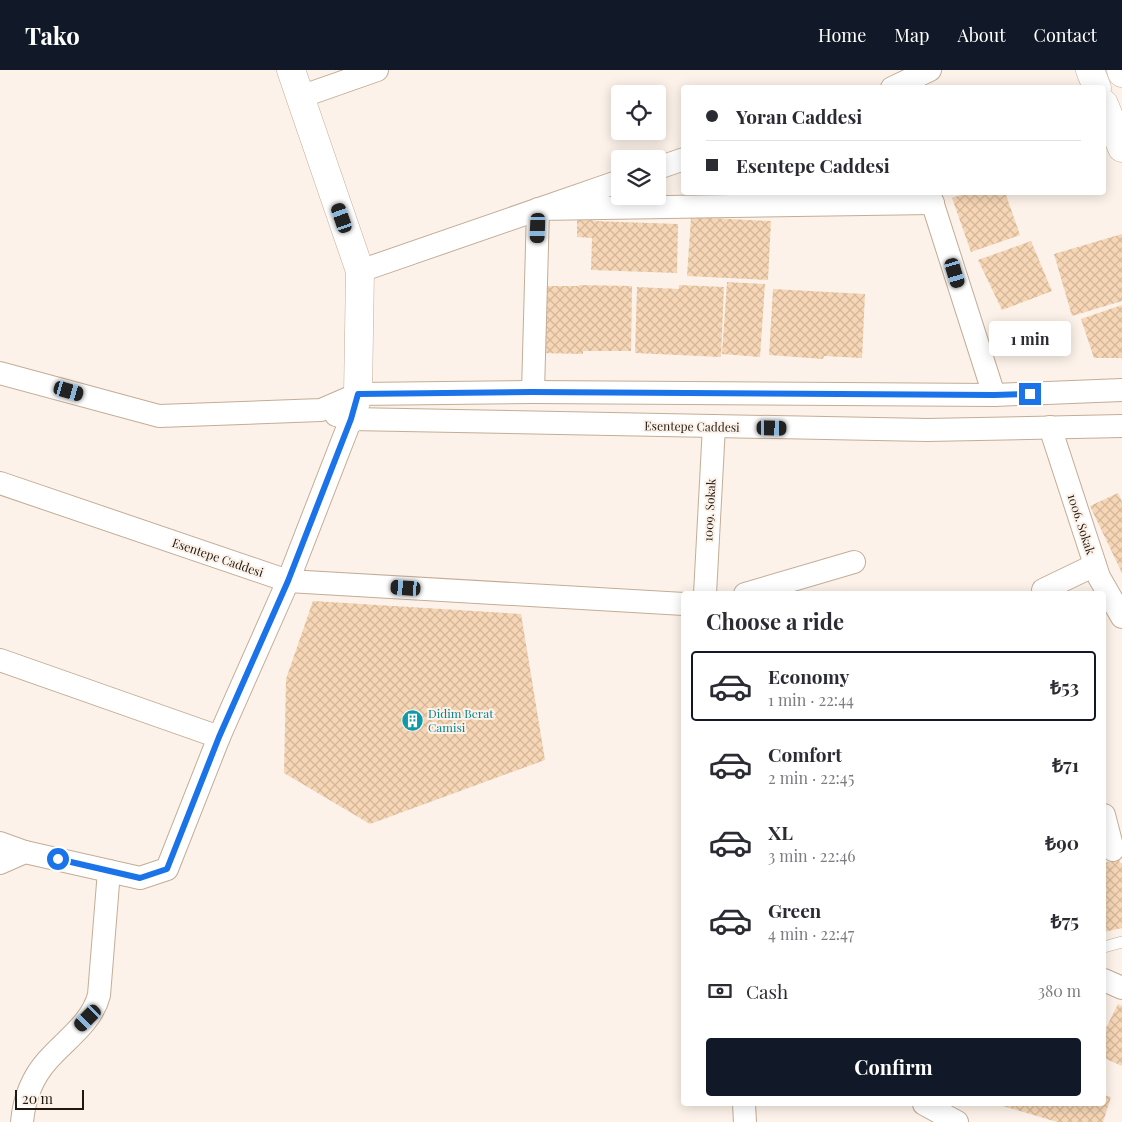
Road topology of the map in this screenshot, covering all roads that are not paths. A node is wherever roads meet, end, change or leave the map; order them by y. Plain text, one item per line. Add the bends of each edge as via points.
1 (290, 70) edge
2 (377, 70) edge
3 (930, 70) edge
4 (1090, 70) edge
5 (898, 85) edge
6 (1096, 85) edge
7 (300, 96) junction
8 (1106, 109) edge
9 (1122, 148) edge
10 (681, 160) edge
11 (666, 165) edge
12 (611, 184) edge
13 (931, 198) edge
14 (538, 210) junction
15 (360, 271) junction
16 (0, 373) edge
17 (1122, 390) edge
18 (532, 392) junction
19 (994, 395) junction
20 (355, 407) junction
21 (714, 426) junction
22 (1122, 426) edge
23 (1050, 427) junction
24 (0, 483) edge
25 (854, 562) dead end
26 (1095, 565) junction
27 (288, 581) junction
28 (705, 591) edge
29 (755, 591) edge
30 (1043, 591) edge
31 (681, 604) edge
32 (1122, 617) edge
33 (0, 660) edge
34 (219, 737) junction
35 (1106, 823) edge
36 (0, 843) edge
37 (1113, 850) edge
38 (25, 852) junction
39 (0, 863) edge
40 (109, 871) junction
41 (1122, 942) edge
42 (1106, 946) edge
43 (1106, 981) edge
44 (1122, 988) edge
45 (744, 1106) edge
46 (928, 1106) edge
47 (22, 1122) edge
48 (745, 1122) edge
49 (957, 1122) edge

1 - 7 street
2 - 7 street
3 - 5 street
4 - 6 street
7 - 15 street
8 - 9 street
10 - 11 street
12 - 14 street
13 - 14 street
13 - 19 street
14 - 15 street
14 - 18 street
15 - 20 street
16 - 20 street via 159,416
17 - 19 street
18 - 19 street
18 - 20 street
20 - 21 street, Esentepe Caddesi
20 - 27 street
21 - 23 street, Esentepe Caddesi via 927,430
21 - 28 street, 1009. Sokak
22 - 23 street, Esentepe Caddesi
23 - 26 street, 1006. Sokak
24 - 27 street, Esentepe Caddesi
25 - 29 street
26 - 30 street
26 - 32 street, 1006. Sokak
27 - 31 street, Esentepe Caddesi
27 - 34 street
33 - 34 street
34 - 40 street via 167,869 140,878
35 - 37 street
36 - 38 street
38 - 39 street
38 - 40 street
40 - 47 street via 97,1003 88,1018 35,1078
41 - 42 lane
43 - 44 street
45 - 48 street
46 - 49 street

